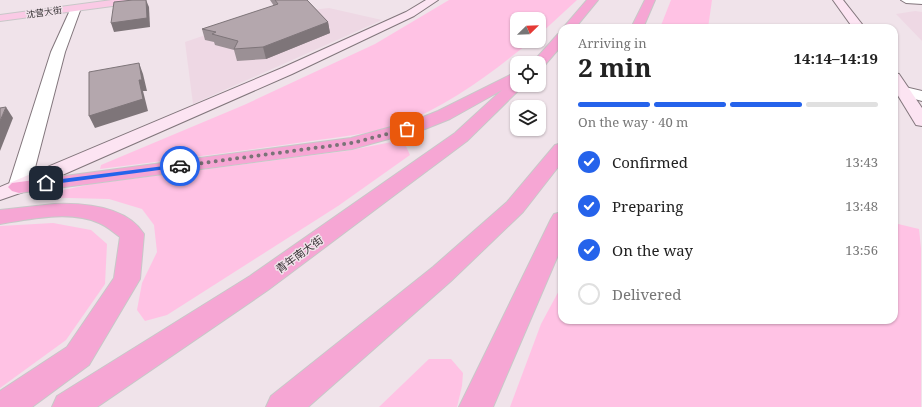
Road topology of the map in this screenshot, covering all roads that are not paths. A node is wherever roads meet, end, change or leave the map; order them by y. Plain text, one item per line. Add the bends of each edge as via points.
1 (106, 0) edge
2 (131, 0) edge
3 (433, 0) edge
4 (593, 0) edge
5 (650, 0) edge
6 (838, 0) edge
7 (906, 0) edge
8 (922, 2) edge
9 (76, 8) junction
10 (0, 14) edge
11 (0, 18) edge
12 (572, 24) edge
13 (639, 24) edge
14 (855, 24) edge
15 (558, 42) edge
16 (545, 56) edge
17 (510, 79) edge
18 (898, 82) edge
19 (510, 91) edge
20 (905, 92) junction
21 (922, 96) edge
22 (922, 121) edge
23 (558, 154) edge
24 (19, 187) junction
25 (0, 194) edge
26 (0, 217) edge
27 (558, 228) edge
28 (5, 407) edge
29 (69, 407) edge
30 (283, 407) edge
31 (476, 407) edge

1 - 10 main road, 沈营大街
2 - 9 main road, 沈营大街
3 - 24 street via 410,14 287,72
4 - 12 highway
5 - 13 highway
6 - 14 street
7 - 8 street
9 - 11 main road, 沈营大街
9 - 24 street via 58,52
15 - 16 highway
17 - 24 highway via 444,115 412,127 352,143
18 - 20 street
19 - 29 highway, 青年南大街 via 461,137 393,187 259,283
20 - 21 street
20 - 22 street
23 - 30 highway via 514,207 442,274
24 - 25 street
26 - 28 highway via 48,211 83,212 106,216 132,234 127,279 78,356
27 - 31 highway

